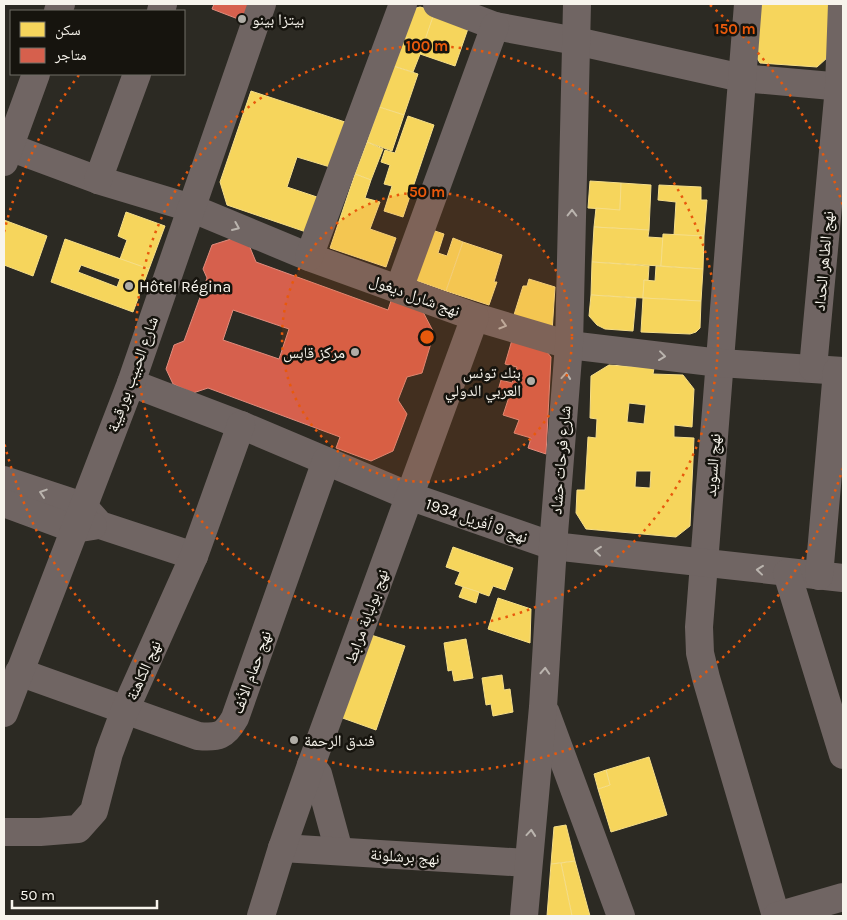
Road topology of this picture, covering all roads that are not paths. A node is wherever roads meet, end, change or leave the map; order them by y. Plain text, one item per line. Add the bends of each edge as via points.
1 (262, 4) edge
2 (403, 4) edge
3 (437, 4) edge
4 (577, 4) edge
5 (748, 4) edge
6 (842, 4) edge
7 (495, 26) junction
8 (576, 42) junction
9 (36, 75) edge
10 (138, 75) edge
11 (742, 78) junction
12 (841, 87) edge
13 (6, 151) edge
14 (98, 180) junction
15 (191, 208) junction
16 (309, 258) junction
17 (399, 289) junction
18 (475, 317) junction
19 (569, 345) junction
20 (720, 363) junction
21 (831, 370) edge
22 (131, 383) junction
23 (241, 425) junction
24 (326, 461) junction
25 (4, 480) edge
26 (409, 496) junction
27 (4, 503) edge
28 (86, 520) junction
29 (553, 546) junction
30 (194, 556) junction
31 (705, 564) junction
32 (788, 573) junction
33 (831, 577) edge
34 (14, 675) edge
35 (543, 707) junction
36 (125, 710) junction
37 (4, 713) edge
38 (843, 755) edge
39 (311, 766) junction
40 (4, 832) edge
41 (282, 848) junction
42 (340, 852) junction
43 (528, 863) junction
44 (843, 897) edge
45 (262, 916) edge
46 (524, 916) edge
47 (622, 916) edge
48 (777, 916) edge

1 - 15 street, شارع الحبيب بورقيبة
2 - 16 street
3 - 7 street
4 - 8 street, شارع فرحات حشاد
5 - 11 street, نهج السويد
6 - 12 street, نهج الطاهر الحداد
7 - 8 street
7 - 17 street
8 - 11 street
19 -> 8 street, شارع فرحات حشاد
9 - 13 street
10 - 14 street
11 - 12 street
11 - 20 street, نهج السويد
12 - 21 street, نهج الطاهر الحداد
13 - 14 street, نهج شارل ديغول
14 - 15 street, نهج شارل ديغول
15 -> 16 street, نهج شارل ديغول
15 - 22 street, شارع الحبيب بورقيبة
16 - 17 street, نهج شارل ديغول
17 - 18 street, نهج شارل ديغول
18 -> 19 street, نهج شارل ديغول
18 - 26 street, نهج بولبابة مرابط
19 -> 20 street, نهج شارل ديغول
29 -> 19 street, شارع فرحات حشاد
20 - 21 street, نهج شارل ديغول
20 - 31 street, نهج السويد
21 - 33 street, نهج الطاهر الحداد
22 - 23 street, نهج 9 أفريل 1934
22 - 28 street, شارع الحبيب بورقيبة
23 - 24 street, نهج 9 أفريل 1934
23 - 30 street, نهج الكاهنة
24 - 26 street, نهج 9 أفريل 1934
24 - 36 street, نهج حمام الأنف via 229,729 220,735 198,736
28 -> 25 street
26 - 29 street, نهج 9 أفريل 1934
26 - 39 street, نهج بولبابة مرابط
27 - 28 street
28 - 30 street
28 - 34 street, شارع الحبيب بورقيبة
31 -> 29 street, نهج 9 أفريل 1934
35 -> 29 street, شارع فرحات حشاد
30 - 36 street, نهج الكاهنة
32 -> 31 street, نهج 9 أفريل 1934
31 - 48 street, نهج السويد via 700,653
32 - 33 street, نهج 9 أفريل 1934
32 - 38 street
34 - 36 street, نهج حمام الأنف
34 - 37 street, شارع الحبيب بورقيبة
43 -> 35 street, شارع فرحات حشاد
35 - 47 street
36 - 40 street, نهج الكاهنة via 109,753 94,811 87,820 78,828
39 - 41 street, نهج بولبابة مرابط
39 - 42 street via 318,774
41 - 42 street, نهج برشلونة
41 - 45 street, نهج بولبابة مرابط
42 - 43 street, نهج برشلونة
43 - 46 street, شارع فرحات حشاد
44 - 48 street

